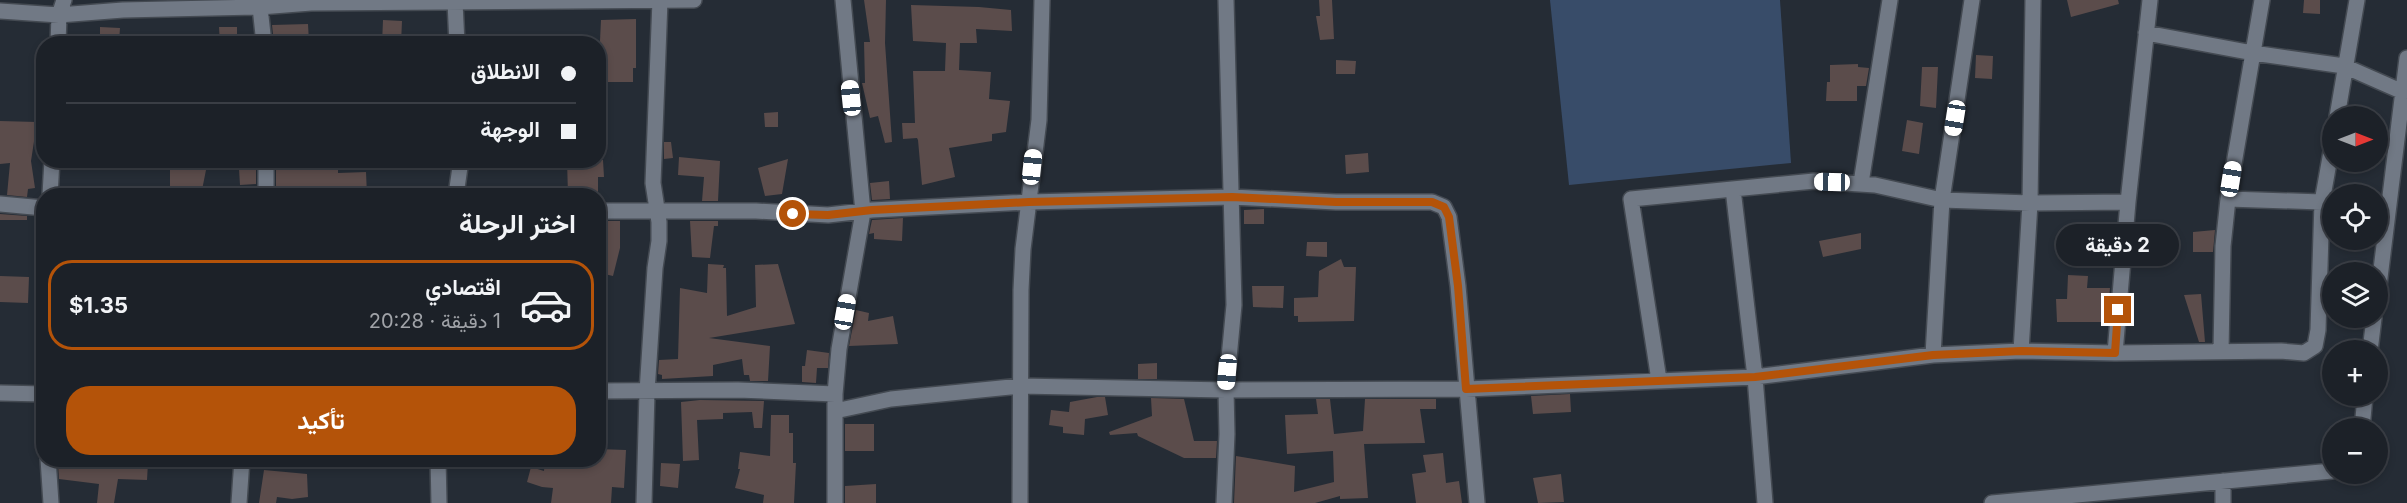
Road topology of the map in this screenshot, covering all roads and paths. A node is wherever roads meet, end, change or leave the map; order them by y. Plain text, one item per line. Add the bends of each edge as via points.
1 (660, 0) edge
2 (694, 0) edge
3 (843, 0) edge
4 (1042, 0) edge
5 (1226, 0) edge
6 (1890, 0) edge
7 (1972, 0) edge
8 (2033, 0) edge
9 (2150, 0) edge
10 (2262, 0) edge
11 (2357, 0) edge
12 (461, 1) edge
13 (276, 2) edge
14 (62, 7) edge
15 (260, 8) junction
16 (0, 11) edge
17 (2146, 33) junction
18 (59, 36) edge
19 (263, 36) edge
20 (458, 36) edge
21 (2253, 53) junction
22 (2407, 58) edge
23 (2344, 66) junction
24 (2403, 92) junction
25 (2339, 106) edge
26 (52, 168) edge
27 (266, 168) edge
28 (460, 168) edge
29 (1861, 183) junction
30 (50, 188) edge
31 (266, 188) edge
32 (457, 188) edge
33 (1733, 189) junction
34 (1232, 197) junction
35 (2228, 199) junction
36 (1942, 200) junction
37 (1029, 202) junction
38 (2128, 202) junction
39 (2322, 202) joint
40 (2030, 203) junction
41 (0, 204) edge
42 (36, 207) edge
43 (657, 210) junction
44 (606, 211) edge
45 (863, 212) junction
46 (2382, 262) edge
47 (2021, 351) junction
48 (2221, 351) junction
49 (2115, 353) junction
50 (1933, 355) junction
51 (1755, 377) junction
52 (1659, 380) junction
53 (1020, 386) junction
54 (1466, 389) junction
55 (1226, 390) junction
56 (606, 391) edge
57 (647, 392) junction
58 (0, 393) edge
59 (36, 393) edge
60 (835, 394) junction
61 (835, 411) junction
62 (49, 467) edge
63 (241, 467) edge
64 (438, 467) edge
65 (2322, 472) edge
66 (2223, 481) junction
67 (51, 503) edge
68 (239, 503) edge
69 (439, 503) edge
70 (644, 503) edge
71 (835, 503) edge
72 (1020, 503) edge
73 (1224, 503) edge
74 (1477, 503) edge
75 (1765, 503) edge
76 (1992, 503) edge
77 (2223, 503) edge

1 - 2 street
1 - 12 street
1 - 43 street via 653,183
3 - 45 street
4 - 37 street via 1039,120
5 - 34 street
6 - 29 street
7 - 36 street
8 - 40 street
9 - 17 street
10 - 21 street
11 - 23 street
12 - 13 street
12 - 20 street
13 - 15 street
14 - 15 street
14 - 16 street
14 - 18 street
15 - 19 street
17 - 21 street
17 - 38 street
21 - 23 street
21 - 35 street
22 - 24 street
23 - 24 street
23 - 25 street
24 - 46 street
26 - 30 street
27 - 31 street
28 - 32 street
29 - 33 street via 1814,181
29 - 36 street
33 - 51 street
33 - 52 street via 1631,199
34 - 37 street
34 - 54 street via 1432,202 1444,207 1449,217 1458,286
34 - 55 street via 1234,305
35 - 39 street
35 - 48 street
36 - 40 street
36 - 50 street
37 - 45 street
37 - 53 street via 1021,290
38 - 40 street
38 - 49 street
39 - 48 street via 2315,346 2304,353
40 - 47 street
41 - 42 street
43 - 44 street
43 - 45 street via 828,215
43 - 57 street via 659,242
45 - 60 street via 838,349
47 - 49 street
47 - 50 street
48 - 49 street
50 - 51 street
51 - 52 street
51 - 75 street
52 - 54 street
53 - 55 street
53 - 61 street via 891,399
53 - 72 street
54 - 55 street
54 - 74 street
55 - 73 street
56 - 57 street
57 - 60 street
57 - 70 street
58 - 59 street
60 - 61 street
61 - 71 street
62 - 67 street
63 - 68 street
64 - 69 street
65 - 66 street
66 - 76 street
66 - 77 street

